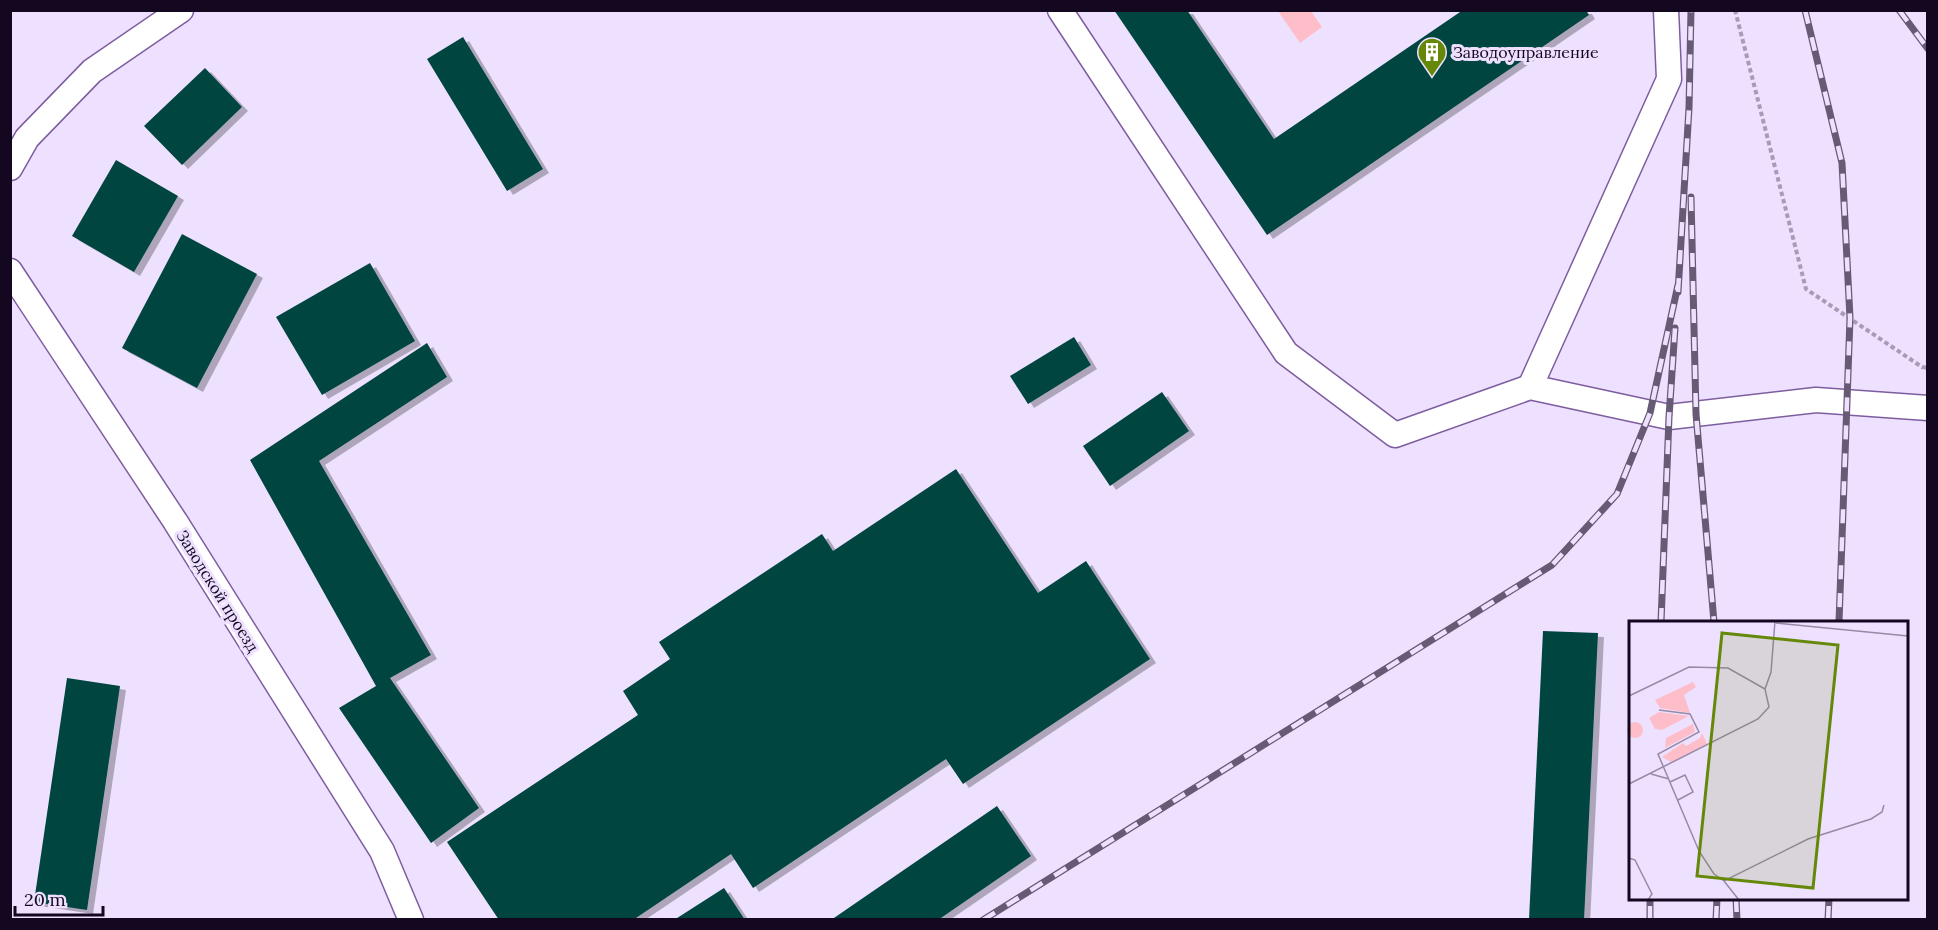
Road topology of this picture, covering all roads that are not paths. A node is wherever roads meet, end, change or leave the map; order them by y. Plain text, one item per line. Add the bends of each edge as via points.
1 (181, 10) edge
2 (1060, 10) edge
3 (1666, 10) edge
4 (10, 168) edge
5 (10, 271) edge
6 (1530, 387) junction
7 (1928, 408) edge
8 (411, 920) edge

1 - 4 street via 92,71 27,138
2 - 6 street via 1286,353 1395,435
3 - 6 street via 1669,79
5 - 8 street, Заводской проезд via 175,521 382,851
6 - 7 street via 1669,417 1816,400

